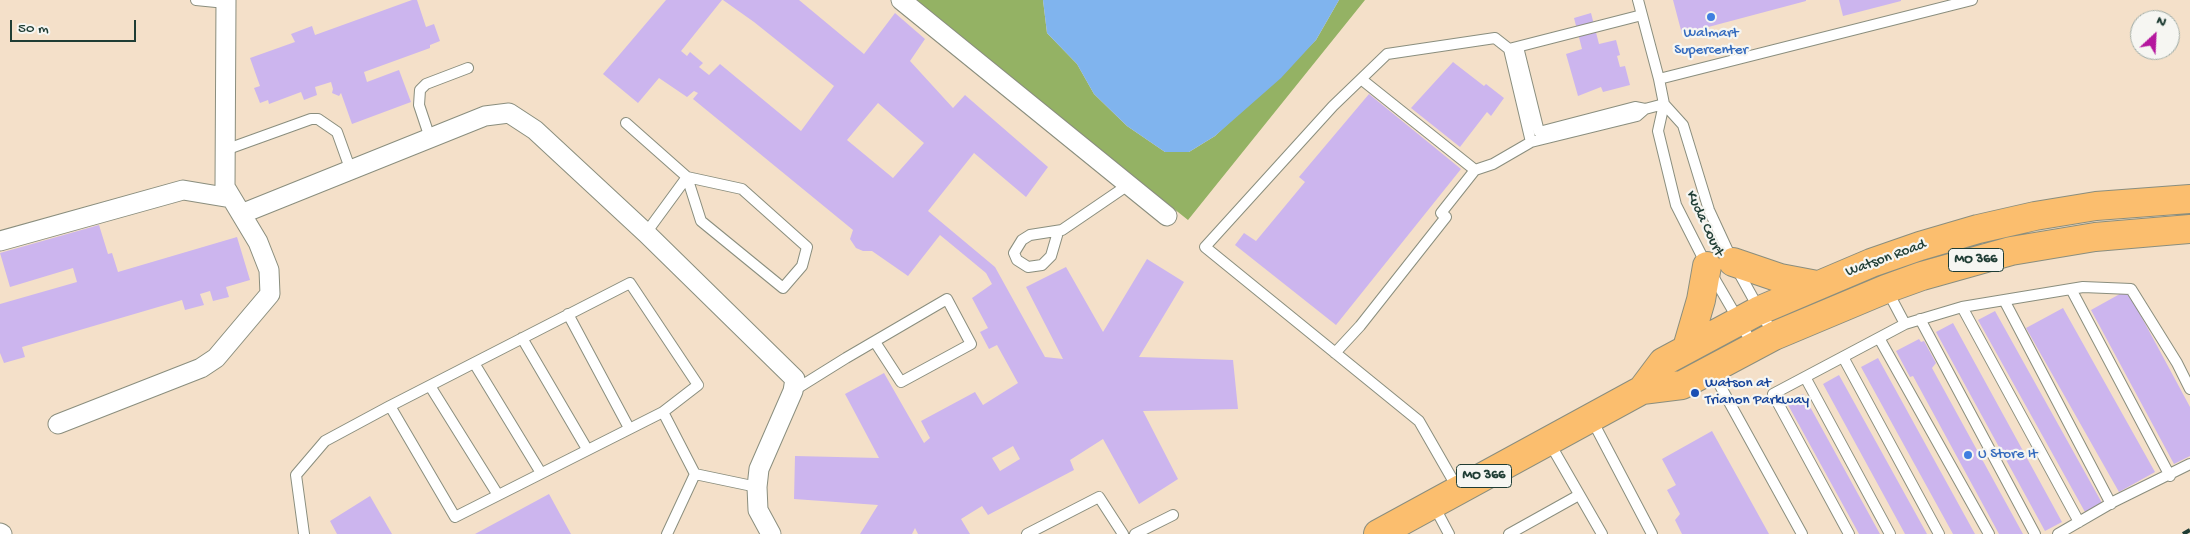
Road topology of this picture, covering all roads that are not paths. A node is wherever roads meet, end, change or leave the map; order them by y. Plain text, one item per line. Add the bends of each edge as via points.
1 (196, 0) edge
2 (901, 0) edge
3 (1638, 0) edge
4 (1972, 0) edge
5 (226, 1) edge
6 (1642, 15) junction
7 (1514, 48) junction
8 (468, 68) dead end
9 (1361, 79) junction
10 (1659, 79) junction
11 (1664, 104) junction
12 (1645, 109) junction
13 (626, 123) dead end
14 (430, 138) junction
15 (1531, 142) junction
16 (225, 150) junction
17 (1474, 170) junction
18 (351, 171) junction
19 (687, 177) junction
20 (1128, 185) junction
21 (231, 198) junction
22 (2190, 199) edge
23 (241, 214) junction
24 (1167, 216) dead end
25 (2190, 229) edge
26 (1058, 232) dead end
27 (646, 233) junction
28 (0, 242) edge
29 (1720, 264) junction
30 (1817, 285) junction
31 (1886, 289) junction
32 (2071, 289) junction
33 (2004, 300) junction
34 (1962, 307) junction
35 (568, 314) junction
36 (1749, 316) junction
37 (1920, 320) junction
38 (1905, 324) junction
39 (522, 338) junction
40 (1879, 338) junction
41 (874, 342) junction
42 (1764, 342) junction
43 (1687, 348) junction
44 (1335, 353) junction
45 (1843, 357) junction
46 (474, 363) junction
47 (1712, 370) junction
48 (1805, 377) junction
49 (430, 386) junction
50 (2190, 388) edge
51 (1642, 390) junction
52 (794, 391) junction
53 (390, 406) junction
54 (663, 412) junction
55 (1590, 418) junction
56 (58, 424) dead end
57 (629, 428) junction
58 (1549, 441) junction
59 (587, 449) junction
60 (2190, 464) edge
61 (541, 473) junction
62 (694, 474) junction
63 (2170, 476) junction
64 (757, 488) junction
65 (1458, 489) junction
66 (498, 495) junction
67 (1579, 495) junction
68 (1433, 503) junction
69 (2111, 504) junction
70 (1173, 515) dead end
71 (2079, 522) junction
72 (304, 534) edge
73 (667, 534) edge
74 (771, 534) edge
75 (1027, 534) edge
76 (1123, 534) edge
77 (1135, 534) edge
78 (1378, 534) edge
79 (1449, 534) edge
80 (1509, 534) edge
81 (1602, 534) edge
82 (1652, 534) edge
83 (1802, 534) edge
84 (1850, 534) edge
85 (1890, 534) edge
86 (1939, 534) edge
87 (1989, 534) edge
88 (2036, 534) edge
89 (2058, 534) edge

1 - 5 lane
2 - 20 street
3 - 6 lane, Kuda Court
4 - 10 lane
5 - 16 street
6 - 7 lane
6 - 10 lane, Kuda Court
7 - 9 lane via 1495,38 1387,54
7 - 12 lane via 1538,132 1636,107
7 - 15 lane
8 - 14 lane via 426,84 420,90 419,105
9 - 17 lane
9 - 44 lane via 1205,247
10 - 11 lane, Kuda Court
11 - 12 lane
11 - 29 lane, Kuda Court via 1683,125 1709,210
11 - 29 lane, Kuda Court via 1658,131 1676,205
12 - 15 lane via 1638,116
13 - 19 lane
14 - 18 street
14 - 27 street via 485,116 509,113 535,130
15 - 17 lane via 1493,164
16 - 18 lane via 318,119 336,132
16 - 21 street via 225,187
17 - 44 lane via 1441,213 1446,217
18 - 23 street
19 - 19 lane via 742,189 807,247 802,266 783,288 701,221
19 - 27 lane
20 - 24 street
20 - 26 lane
21 - 23 street
21 - 28 street via 183,190
22 - 30 main road, Watson Road / MO 366 via 2096,206 1978,229 1888,257
23 - 56 street via 258,242 268,270 270,294 244,327 216,358 201,368
25 - 31 main road, Watson Road / MO 366 via 2095,237 2011,251
27 - 52 street via 795,379
29 - 30 main road
29 - 36 lane, Kuda Court
29 - 36 lane, Kuda Court
29 - 43 main road via 1701,300
30 - 36 main road, Watson Road / MO 366
31 - 38 lane
31 - 42 main road, Watson Road / MO 366
32 - 33 lane
32 - 50 lane via 2130,289
32 - 63 lane
33 - 34 lane
33 - 69 lane
34 - 37 lane
34 - 71 lane
35 - 39 lane
35 - 54 lane via 630,283 698,385
35 - 57 lane
36 - 42 lane, Kuda Court
36 - 42 lane, Kuda Court
36 - 43 main road, Watson Road / MO 366
37 - 38 lane
37 - 88 lane
38 - 40 lane
39 - 46 lane
39 - 59 lane
40 - 45 lane
40 - 87 lane
41 - 41 lane via 947,299 971,344 901,382
41 - 52 lane
42 - 47 main road, Watson Road / MO 366
43 - 51 main road, Watson Road / MO 366 via 1664,362
44 - 65 lane via 1419,421
45 - 48 lane
45 - 86 lane
46 - 49 lane
46 - 61 lane
47 - 51 main road, Watson Road / MO 366 via 1682,385
47 - 83 lane
48 - 84 lane via 1773,394
48 - 85 lane
49 - 53 lane
49 - 66 lane
51 - 55 main road, Watson Road / MO 366
52 - 64 street via 759,469
53 - 66 lane via 454,517
53 - 72 lane via 325,441 296,475
54 - 57 lane
54 - 62 lane
55 - 58 main road, Watson Road / MO 366
55 - 82 lane
57 - 59 lane
58 - 65 main road, Watson Road / MO 366
58 - 67 lane
59 - 61 lane
60 - 63 lane
61 - 66 lane
62 - 64 lane
62 - 73 lane
63 - 69 lane
64 - 74 street via 758,510
65 - 68 main road, Watson Road / MO 366
67 - 80 lane
67 - 81 lane
68 - 78 main road, Watson Road / MO 366
68 - 79 lane
69 - 71 lane
70 - 77 lane
71 - 89 lane
75 - 76 lane via 1099,497

